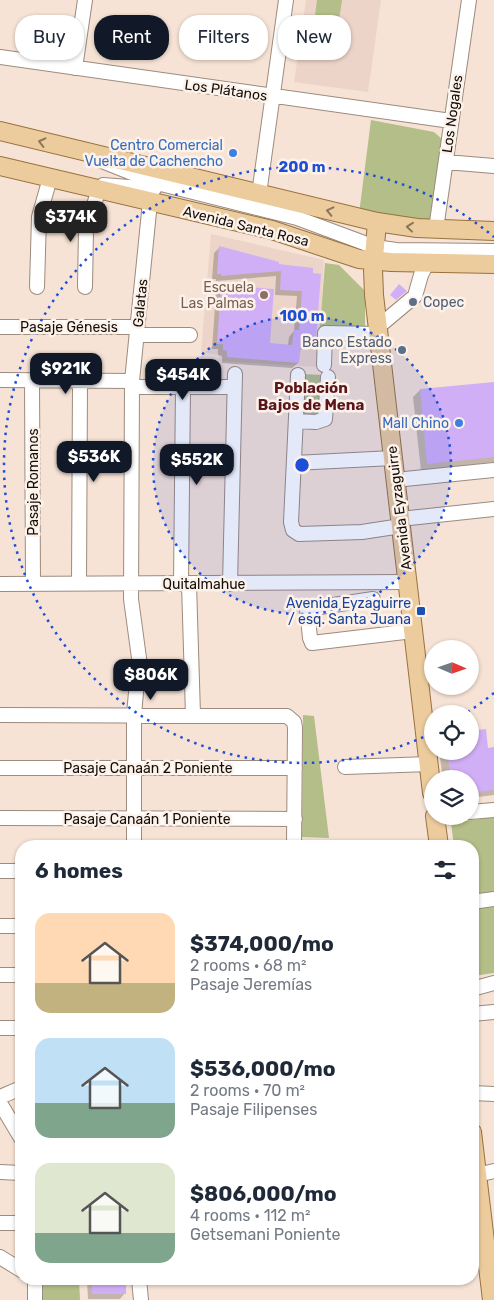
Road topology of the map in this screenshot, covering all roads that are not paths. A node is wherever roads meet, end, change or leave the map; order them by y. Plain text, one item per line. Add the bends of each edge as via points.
1 (85, 0) edge
2 (286, 0) edge
3 (468, 0) edge
4 (0, 58) edge
5 (75, 68) junction
6 (273, 96) junction
7 (451, 121) junction
8 (0, 131) edge
9 (83, 152) junction
10 (446, 162) junction
11 (494, 166) edge
12 (1, 168) edge
13 (50, 178) junction
14 (91, 187) junction
15 (259, 194) junction
16 (150, 202) junction
17 (377, 222) junction
18 (436, 229) junction
19 (494, 230) edge
20 (494, 251) edge
21 (374, 253) junction
22 (346, 255) junction
23 (494, 256) edge
24 (427, 263) junction
25 (494, 264) edge
26 (36, 287) dead end
27 (85, 288) dead end
28 (374, 295) junction
29 (0, 327) edge
30 (378, 330) junction
31 (137, 331) junction
32 (190, 335) dead end
33 (298, 375) dead end
34 (0, 380) edge
35 (32, 380) junction
36 (80, 381) junction
37 (132, 384) junction
38 (183, 387) junction
39 (296, 421) junction
40 (393, 458) junction
41 (294, 463) junction
42 (494, 470) edge
43 (396, 480) junction
44 (494, 509) edge
45 (400, 522) junction
46 (408, 582) junction
47 (0, 584) edge
48 (33, 584) junction
49 (79, 584) junction
50 (131, 584) junction
51 (185, 584) junction
52 (230, 584) junction
53 (373, 599) dead end
54 (413, 631) junction
55 (0, 715) edge
56 (134, 715) junction
57 (193, 715) junction
58 (429, 764) junction
59 (345, 767) dead end
60 (0, 768) edge
61 (134, 768) junction
62 (295, 768) junction
63 (430, 770) edge
64 (494, 810) edge
65 (479, 811) edge
66 (0, 818) edge
67 (134, 819) junction
68 (295, 819) junction
69 (436, 825) edge
70 (134, 840) edge
71 (294, 840) edge
72 (438, 840) edge
73 (0, 871) edge
74 (15, 872) edge
75 (494, 900) edge
76 (479, 901) edge
77 (0, 926) edge
78 (15, 926) edge
79 (0, 975) edge
80 (15, 975) edge
81 (494, 983) edge
82 (479, 987) edge
83 (494, 1012) edge
84 (479, 1013) edge
85 (0, 1028) edge
86 (15, 1028) edge
87 (15, 1091) edge
88 (479, 1093) edge
89 (494, 1094) edge
90 (0, 1097) edge
91 (0, 1103) edge
92 (15, 1128) edge
93 (479, 1152) edge
94 (0, 1172) edge
95 (15, 1173) edge
96 (486, 1173) edge
97 (479, 1218) edge
98 (0, 1223) edge
99 (15, 1223) edge
100 (479, 1226) edge
101 (490, 1245) edge
102 (0, 1257) edge
103 (15, 1266) edge
104 (491, 1271) edge
105 (35, 1285) edge
106 (140, 1285) edge
107 (36, 1300) edge
108 (141, 1300) edge
109 (492, 1300) edge

1 - 5 street
2 - 6 street
3 - 7 street, Los Nogales
4 - 5 street, Los Plátanos
5 - 6 street, Los Plátanos
6 - 7 street, Los Plátanos
6 - 15 street
7 - 10 street, Los Nogales
9 -> 8 main road
9 - 15 main road
9 - 21 street via 156,183 297,218
10 - 11 street
10 - 18 street, Los Nogales
12 - 13 main road, Avenida Santa Rosa
13 - 14 main road, Avenida Santa Rosa
13 - 26 street via 39,217
14 - 16 main road, Avenida Santa Rosa
14 - 21 street via 132,186 163,191 286,221
14 - 27 street
17 -> 15 main road
16 - 22 main road, Avenida Santa Rosa via 272,230
16 - 31 street, Galatas
18 -> 17 main road
17 - 21 main road, Avenida Eyzaguirre
18 - 19 main road
20 - 21 street via 396,250
21 - 22 main road, Avenida Santa Rosa
21 - 23 street
21 - 24 main road, Avenida Santa Rosa
21 - 28 main road, Avenida Eyzaguirre
22 - 28 main road via 360,270
24 - 25 main road, Avenida Santa Rosa
24 - 30 street via 415,296
28 - 30 main road, Avenida Eyzaguirre
29 - 31 street, Pasaje Génesis
30 - 39 street via 325,332 325,419
30 - 40 main road, Avenida Eyzaguirre
31 - 32 street, Pasaje Génesis
31 - 37 street, Galatas
33 - 39 street
34 - 35 street
35 - 36 street
35 - 48 street, Pasaje Romanos
36 - 37 street
36 - 49 street
37 - 38 street
37 - 50 street, Galatas
38 - 51 street
38 - 52 street via 235,381
39 - 41 street
40 - 41 street
40 - 43 main road, Avenida Eyzaguirre
41 - 45 street via 290,522 299,534 362,532
42 - 43 street
43 - 45 main road, Avenida Eyzaguirre
44 - 45 street
45 - 46 main road, Avenida Eyzaguirre
46 - 52 street, Quitalmahue
46 - 54 main road, Avenida Eyzaguirre
47 - 48 street, Quitalmahue
48 - 49 street, Quitalmahue
49 - 50 street, Quitalmahue
50 - 51 street, Quitalmahue
50 - 56 street, Galatas via 140,658
51 - 52 street, Quitalmahue
51 - 57 street
53 - 54 street via 307,609 312,643
54 - 58 main road, Avenida Eyzaguirre
55 - 56 street
56 - 57 street
56 - 61 street, Galatas
57 - 62 street via 283,715 292,719 296,728
58 - 59 street
58 - 63 main road, Avenida Eyzaguirre
60 - 61 street, Pasaje Canaán 2 Poniente
61 - 62 street, Pasaje Canaán 2 Poniente
61 - 67 street, Galatas
62 - 68 street
64 - 65 street
66 - 67 street, Pasaje Canaán 1 Poniente
67 - 68 street, Pasaje Canaán 1 Poniente
67 - 70 street, Galatas
68 - 71 street
69 - 72 main road
73 - 74 street
75 - 76 street
77 - 78 street
79 - 80 street
81 - 82 street
83 - 84 street
85 - 86 street
87 - 90 street
88 - 89 street
91 - 92 street
93 - 96 main road
94 - 95 street
96 - 97 main road
98 - 99 street
100 - 101 main road
101 - 104 main road
102 - 103 street
104 - 109 main road
105 - 107 street
106 - 108 street

